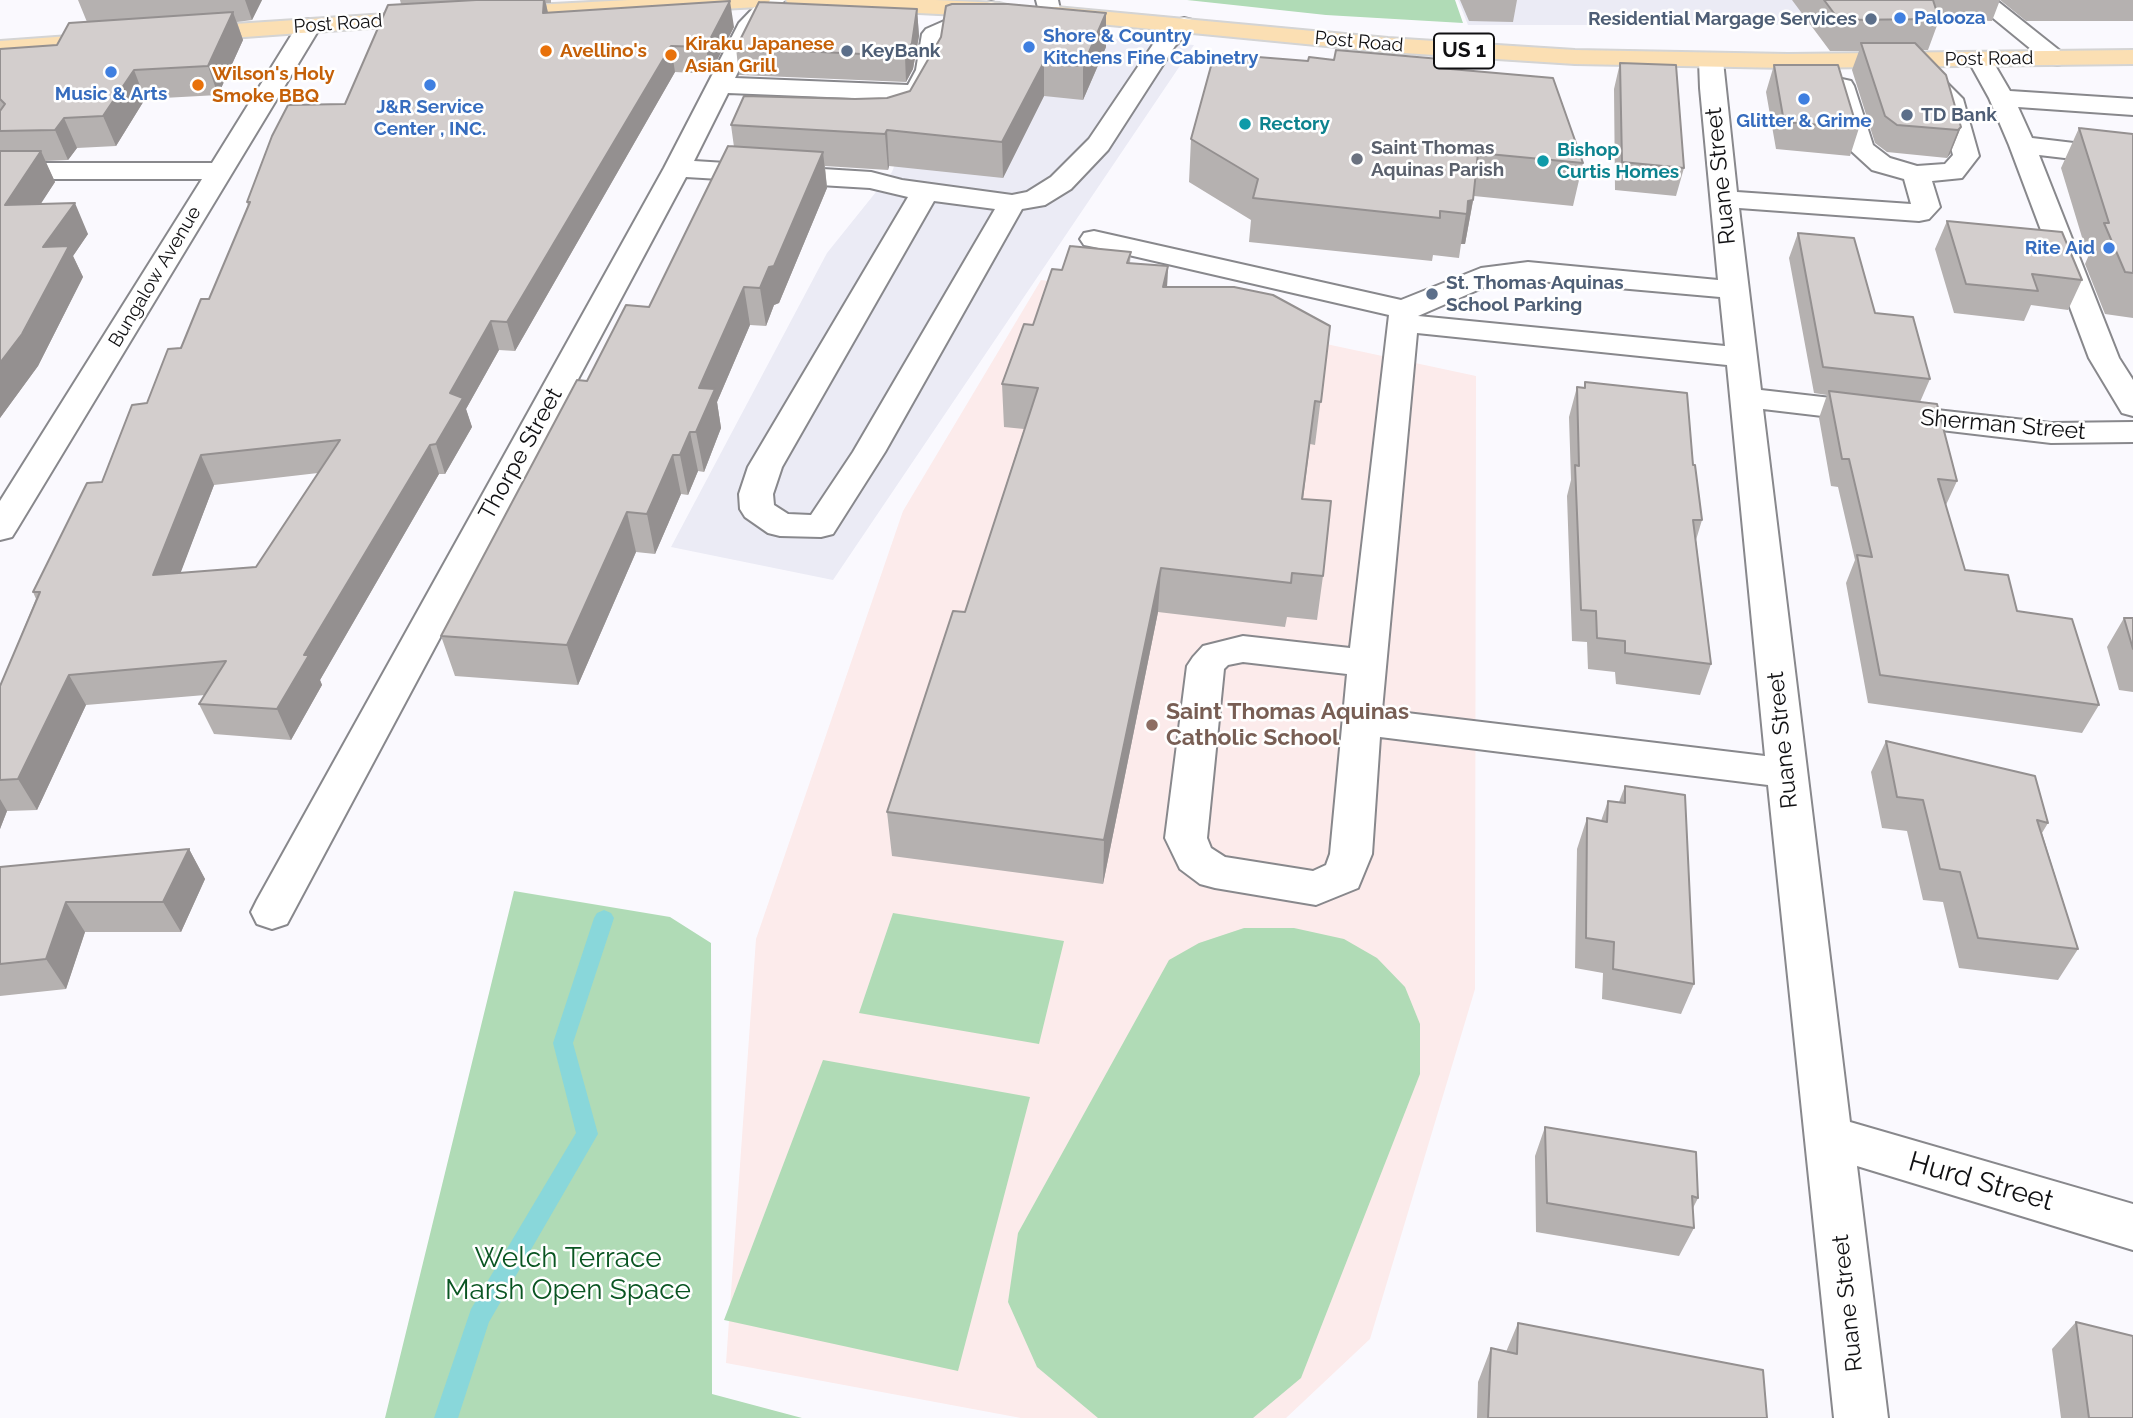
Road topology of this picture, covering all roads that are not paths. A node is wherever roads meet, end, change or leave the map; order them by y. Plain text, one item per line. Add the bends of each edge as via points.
1 (760, 0) edge
2 (774, 0) edge
3 (797, 0) edge
4 (1983, 0) edge
5 (1048, 7) edge
6 (991, 9) junction
7 (480, 15) edge
8 (453, 17) edge
9 (1184, 25) junction
10 (309, 26) junction
11 (161, 36) edge
12 (134, 38) edge
13 (0, 48) edge
14 (2133, 57) edge
15 (2057, 58) junction
16 (1913, 60) junction
17 (1980, 60) junction
18 (1711, 61) junction
19 (1835, 61) junction
20 (719, 85) junction
21 (918, 93) junction
22 (2002, 99) junction
23 (2133, 107) edge
24 (897, 121) edge
25 (2022, 145) junction
26 (2133, 158) edge
27 (677, 168) junction
28 (0, 171) edge
29 (220, 171) junction
30 (1916, 174) junction
31 (925, 192) junction
32 (1724, 199) junction
33 (1012, 203) junction
34 (1094, 239) dead end
35 (1734, 290) junction
36 (1403, 317) junction
37 (1742, 358) junction
38 (2118, 358) edge
39 (1748, 398) junction
40 (2133, 406) edge
41 (2124, 432) edge
42 (2133, 461) edge
43 (16, 479) edge
44 (0, 529) edge
45 (1367, 663) junction
46 (1363, 721) junction
47 (1786, 773) junction
48 (272, 912) dead end
49 (1829, 1138) junction
50 (2133, 1227) edge
51 (1861, 1418) edge

1 - 7 main road
2 - 20 street, Thorpe Street via 751,23
3 - 6 main road, Post Road / US 1
4 - 15 street
5 - 6 main road, Post Road / US 1
5 - 9 main road, Post Road / US 1
6 - 21 street via 934,34 928,70
8 - 10 main road, Post Road
9 - 18 main road, Post Road / US 1 via 1488,53
9 - 33 street via 1166,42 1099,144 1061,183 1035,199
10 - 11 main road, Post Road
10 - 29 street, Bungalow Avenue
12 - 13 main road
14 - 15 main road, Post Road / US 1
15 - 17 main road, Post Road / US 1
16 - 17 main road, Post Road / US 1
16 - 19 main road, Post Road / US 1
16 - 30 street via 1950,99 1966,156 1953,172
17 - 22 street
18 - 19 main road, Post Road / US 1
18 - 32 street, Ruane Street
19 - 30 street via 1861,148 1881,164
20 - 21 street
20 - 27 street, Thorpe Street via 715,120
21 - 24 street
22 - 23 street
22 - 25 street
25 - 26 street
25 - 38 street
27 - 31 street via 871,180
27 - 48 street, Thorpe Street
28 - 29 street
29 - 43 street, Bungalow Avenue
30 - 32 street via 1926,207 1919,214
31 - 33 street
31 - 33 street via 765,467 756,494 757,509 780,525 821,526 869,452
32 - 35 street, Ruane Street
34 - 36 street
35 - 36 street via 1528,271 1491,274
35 - 37 street, Ruane Street
36 - 37 street
36 - 45 street
37 - 39 street, Ruane Street
38 - 40 street
39 - 41 street, Sherman Street via 2051,433
39 - 47 street, Ruane Street
41 - 42 street
43 - 44 street, Bungalow Avenue
45 - 46 street
45 - 46 street via 1243,649 1216,655 1206,666 1186,838 1195,858 1215,872 1316,888 1343,876 1351,854
46 - 47 street
47 - 49 street, Ruane Street
49 - 50 street, Hurd Street
49 - 51 street, Ruane Street

